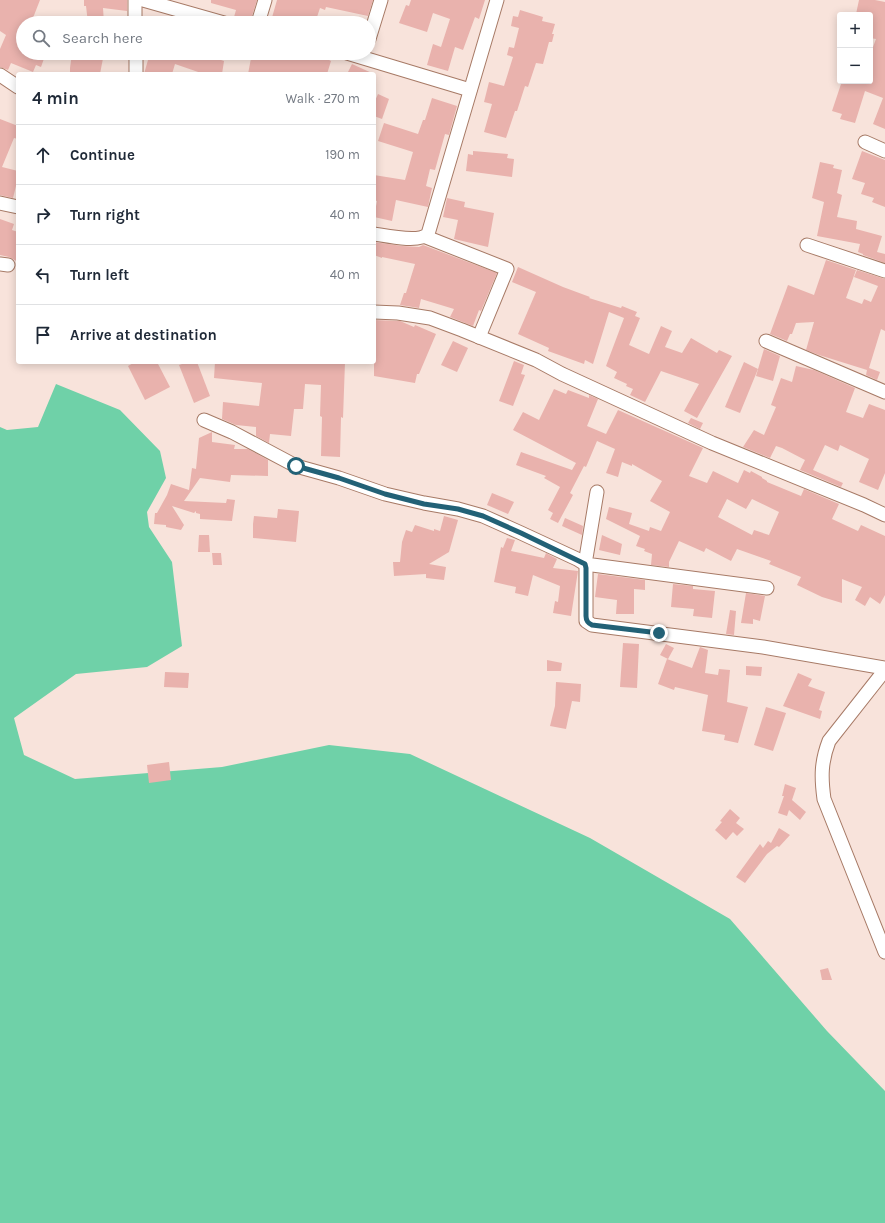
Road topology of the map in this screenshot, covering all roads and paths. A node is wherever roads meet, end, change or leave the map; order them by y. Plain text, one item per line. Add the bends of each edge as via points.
1 (143, 0) edge
2 (265, 0) edge
3 (381, 0) edge
4 (497, 0) edge
5 (138, 16) edge
6 (199, 16) edge
7 (260, 16) edge
8 (376, 16) edge
9 (376, 59) edge
10 (136, 60) edge
11 (136, 72) edge
12 (0, 75) edge
13 (16, 86) edge
14 (470, 90) junction
15 (865, 142) dead end
16 (885, 151) edge
17 (0, 203) edge
18 (16, 207) edge
19 (376, 234) edge
20 (426, 236) junction
21 (807, 245) dead end
22 (885, 271) edge
23 (376, 312) edge
24 (479, 337) junction
25 (766, 340) dead end
26 (885, 392) edge
27 (204, 420) dead end
28 (597, 492) dead end
29 (885, 515) edge
30 (585, 564) junction
31 (767, 588) dead end
32 (885, 669) edge
33 (885, 952) edge

1 - 5 street
1 - 6 street
2 - 7 street
3 - 8 street
4 - 14 street
9 - 14 street
10 - 11 street
12 - 13 street
14 - 20 street
15 - 16 street
17 - 18 street
19 - 20 street via 404,238
20 - 24 street via 507,269
21 - 22 street
23 - 24 street via 430,318
24 - 29 street via 536,360 712,443
25 - 26 street
27 - 30 street via 296,466 385,494 483,516
28 - 30 street
30 - 31 street
30 - 32 street via 586,621 592,625 763,647
32 - 33 street via 829,741 821,772 824,800

